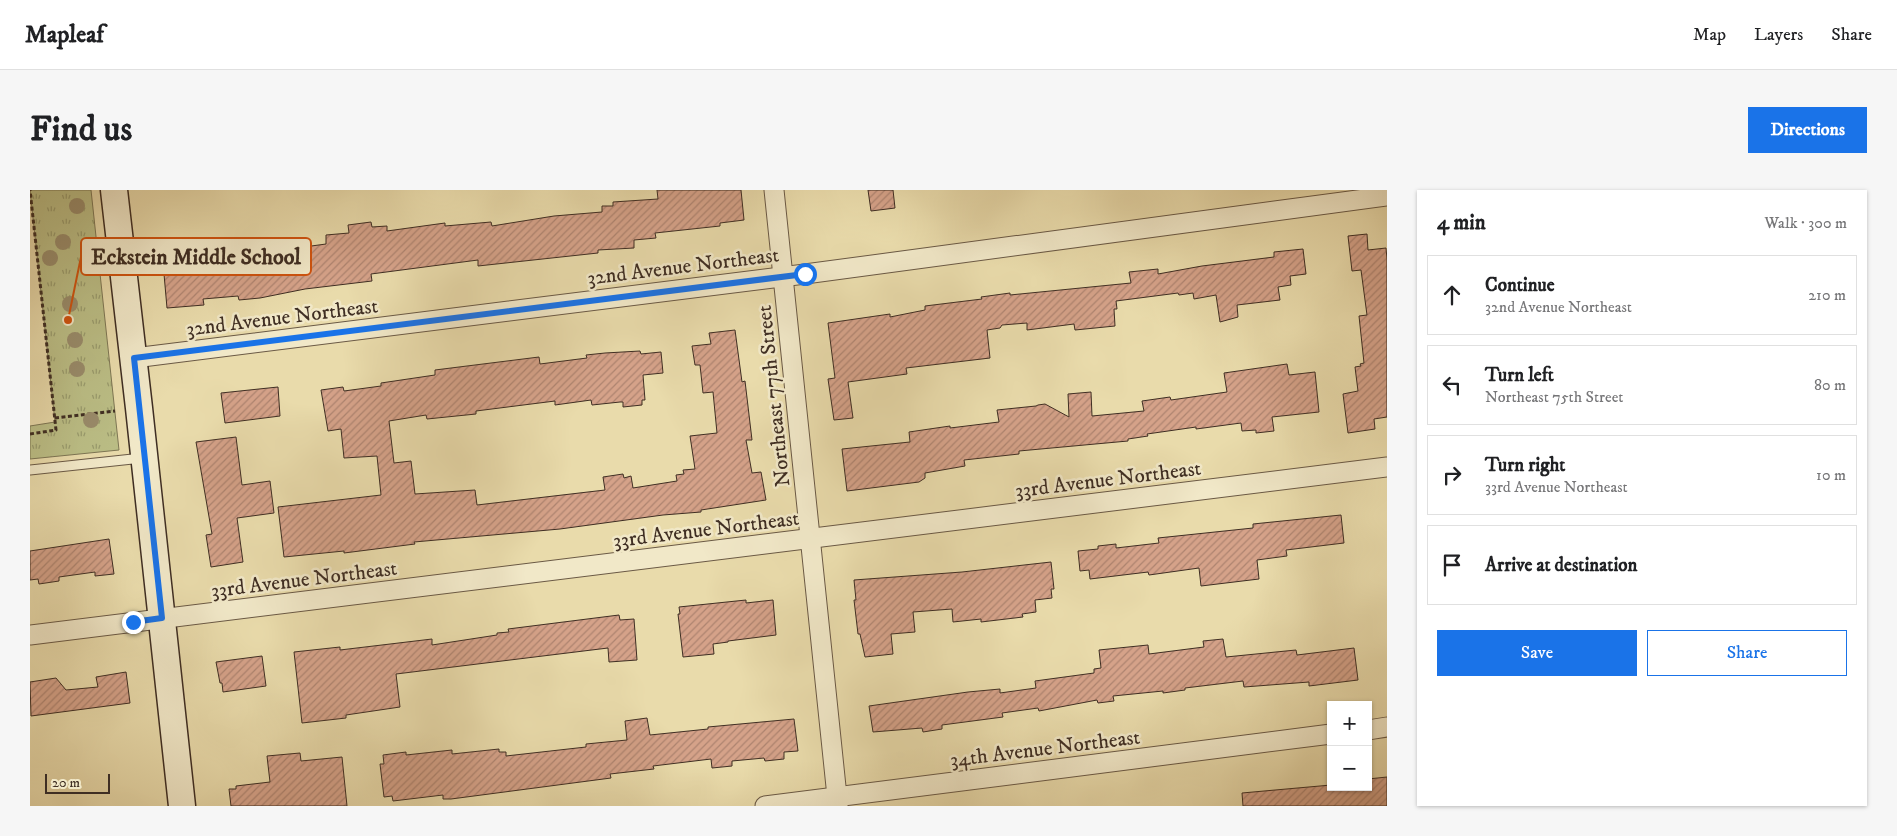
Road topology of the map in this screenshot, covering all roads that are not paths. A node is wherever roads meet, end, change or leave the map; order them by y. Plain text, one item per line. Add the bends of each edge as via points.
1 (114, 190) edge
2 (774, 190) edge
3 (1387, 196) edge
4 (783, 276) junction
5 (134, 358) junction
6 (144, 458) junction
7 (1387, 467) edge
8 (30, 470) edge
9 (810, 539) junction
10 (162, 618) junction
11 (30, 635) edge
12 (1387, 727) edge
13 (1372, 729) edge
14 (1327, 735) edge
15 (838, 801) edge
16 (182, 806) edge
17 (765, 806) edge

1 - 5 main road
2 - 4 street, Northeast 77th Street
3 - 4 street, 32nd Avenue Northeast
4 - 5 street, 32nd Avenue Northeast
4 - 9 street, Northeast 77th Street
5 - 6 main road
6 - 8 lane
6 - 10 main road
7 - 9 street, 33rd Avenue Northeast
9 - 10 street, 33rd Avenue Northeast
9 - 15 street, Northeast 77th Street
10 - 11 street, 33rd Avenue Northeast
10 - 16 main road
12 - 13 street
14 - 15 street, 34th Avenue Northeast
15 - 17 street, 34th Avenue Northeast

